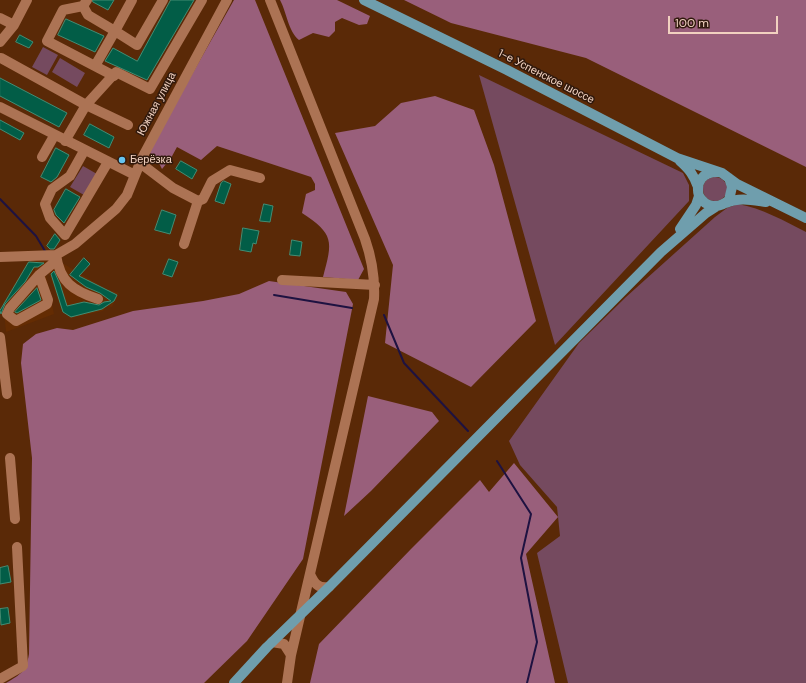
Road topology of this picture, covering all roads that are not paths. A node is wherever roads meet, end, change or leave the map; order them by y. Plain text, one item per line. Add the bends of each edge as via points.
1 (27, 0) edge
2 (132, 0) edge
3 (163, 0) edge
4 (202, 0) edge
5 (227, 0) edge
6 (270, 0) edge
7 (364, 0) edge
8 (85, 3) edge
9 (0, 18) edge
10 (14, 25) junction
11 (115, 32) junction
12 (0, 42) edge
13 (1, 58) dead end
14 (95, 66) junction
15 (114, 76) junction
16 (86, 105) junction
17 (0, 107) edge
18 (128, 125) dead end
19 (54, 136) junction
20 (65, 141) junction
21 (84, 151) junction
22 (42, 157) dead end
23 (677, 158) junction
24 (108, 162) junction
25 (140, 163) junction
26 (717, 172) junction
27 (135, 175) junction
28 (260, 178) dead end
29 (729, 178) junction
30 (698, 191) junction
31 (198, 201) junction
32 (774, 203) junction
33 (721, 204) junction
34 (806, 218) edge
35 (184, 244) dead end
36 (661, 252) junction
37 (0, 257) edge
38 (57, 257) junction
39 (39, 275) junction
40 (282, 280) dead end
41 (375, 285) junction
42 (98, 299) dead end
43 (0, 336) edge
44 (1, 348) edge
45 (7, 394) dead end
46 (10, 458) dead end
47 (15, 519) dead end
48 (17, 547) dead end
49 (310, 574) junction
50 (328, 587) junction
51 (301, 614) junction
52 (272, 642) junction
53 (291, 655) junction
54 (0, 679) edge
55 (234, 683) edge
56 (287, 683) edge

1 - 10 street
2 - 11 street
3 - 11 street via 137,45
4 - 15 street via 150,89 116,72
5 - 25 street, Южная улица
6 - 41 street via 365,239
7 - 23 main road, 1-е Успенское шоссе
8 - 11 street via 88,15
8 - 14 street via 63,10 47,41
9 - 10 street
10 - 12 street
11 - 14 street
13 - 16 street
14 - 15 street
15 - 16 street
16 - 18 street
16 - 20 street
17 - 19 street
19 - 20 street
19 - 22 street
20 - 21 street
21 - 24 street
21 - 24 street via 70,176 52,189 45,204 50,218 65,235
23 - 26 main road, 1-е Успенское шоссе
23 - 30 main road via 695,177
24 - 27 street
25 - 27 street, Южная улица
25 - 31 street via 173,188
26 - 29 main road, 1-е Успенское шоссе
26 - 30 main road via 704,175
27 - 38 street, Южная улица via 116,209
28 - 31 street via 230,170 212,181 203,199
29 - 32 main road, 1-е Успенское шоссе
29 - 33 main road via 732,191
30 - 33 main road via 704,203
30 - 36 main road via 696,205 687,220
31 - 35 street
32 - 33 main road via 734,199
32 - 34 main road, 1-е Успенское шоссе
33 - 36 main road via 706,213
36 - 50 main road
37 - 38 street, Южная улица
38 - 39 street
38 - 42 street via 63,278 80,293
39 - 39 street via 10,308 7,314 12,320 38,311 47,304 48,300
40 - 41 street
41 - 49 street via 368,327
43 - 44 street
44 - 45 street
46 - 47 street
48 - 54 street via 23,666
49 - 50 street via 316,585 321,588
49 - 51 street
50 - 51 main road
51 - 52 main road
51 - 53 street
52 - 53 street via 284,644
52 - 55 main road
53 - 56 street

